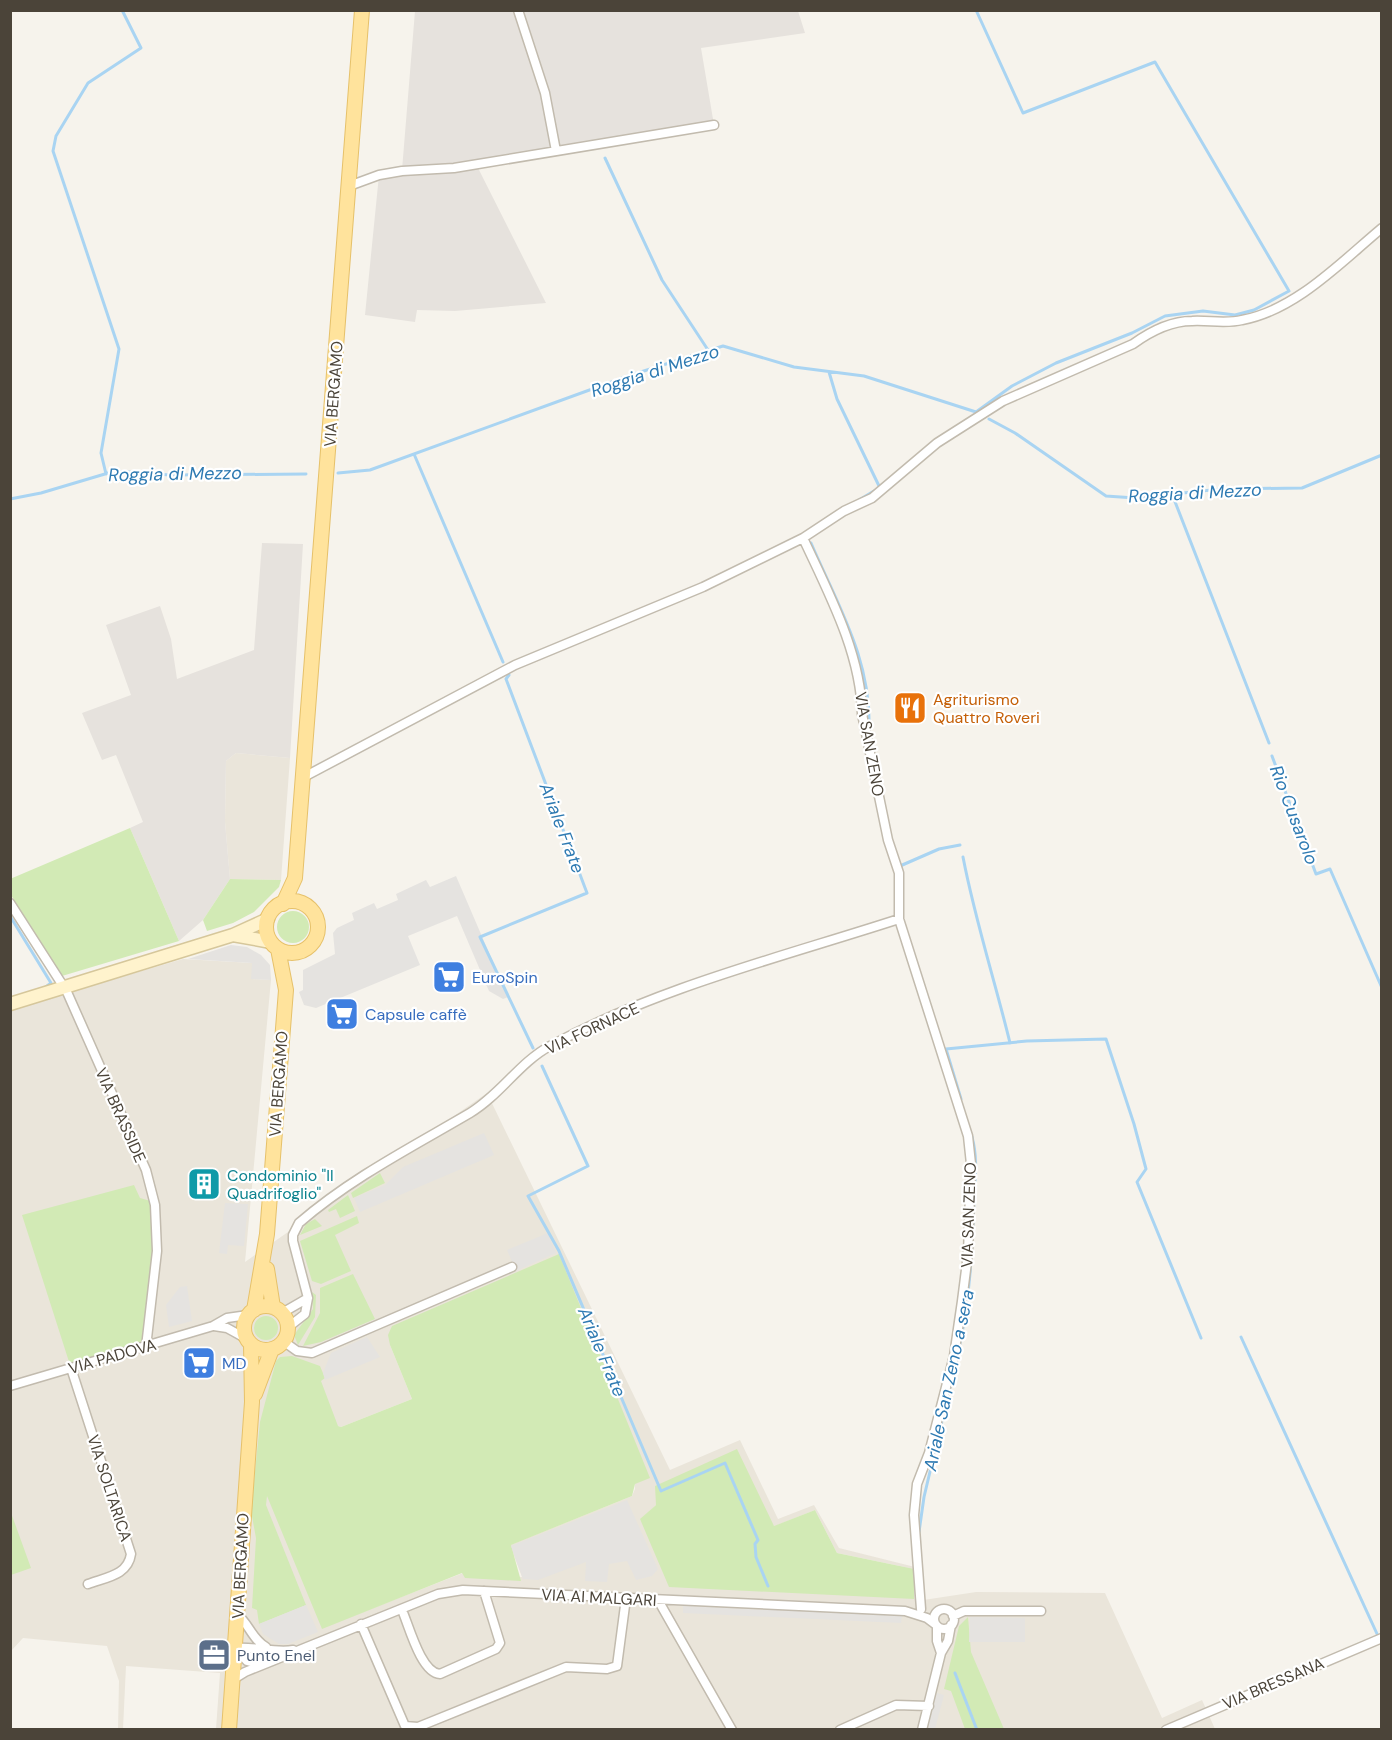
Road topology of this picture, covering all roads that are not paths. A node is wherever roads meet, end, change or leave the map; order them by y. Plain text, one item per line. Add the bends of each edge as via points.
1 (362, 10) edge
2 (518, 10) edge
3 (714, 125) dead end
4 (556, 151) junction
5 (349, 186) junction
6 (1382, 228) edge
7 (803, 538) junction
8 (303, 778) junction
9 (295, 878) junction
10 (10, 903) edge
11 (283, 904) junction
12 (305, 905) junction
13 (268, 919) junction
14 (899, 919) junction
15 (233, 935) junction
16 (275, 945) junction
17 (295, 953) junction
18 (64, 988) junction
19 (286, 990) junction
20 (10, 1004) edge
21 (265, 1249) junction
22 (512, 1267) dead end
23 (308, 1299) junction
24 (277, 1310) junction
25 (251, 1312) junction
26 (213, 1326) junction
27 (281, 1339) junction
28 (249, 1341) junction
29 (146, 1347) junction
30 (71, 1368) junction
31 (10, 1386) edge
32 (252, 1402) junction
33 (88, 1584) dead end
34 (484, 1591) junction
35 (626, 1598) junction
36 (658, 1600) junction
37 (921, 1609) junction
38 (402, 1610) junction
39 (905, 1611) junction
40 (937, 1611) junction
41 (1041, 1611) dead end
42 (237, 1614) junction
43 (952, 1620) junction
44 (362, 1624) junction
45 (936, 1625) junction
46 (1382, 1638) edge
47 (235, 1648) junction
48 (304, 1648) junction
49 (269, 1649) junction
50 (941, 1653) junction
51 (262, 1665) junction
52 (232, 1680) junction
53 (929, 1706) junction
54 (228, 1730) edge
55 (732, 1730) edge
56 (840, 1730) edge
57 (922, 1730) edge
58 (1166, 1730) edge

1 - 5 main road, VIA BERGAMO
2 - 4 street via 544,93
3 - 4 street
4 - 5 street via 454,168 402,171
5 - 8 main road, VIA BERGAMO
6 - 7 street via 1292,300 1263,314 1241,321 1168,325 1003,400 938,443 872,498
7 - 8 street via 703,587 515,665
7 - 14 street, VIA SAN ZENO via 827,590 862,694 862,714 888,840 899,873
8 - 9 main road, VIA BERGAMO
9 - 11 main road, VIA BERGAMO
9 - 12 main road, VIA BERGAMO
10 - 18 street, VIA BRASSIDE
11 - 12 main road
11 - 13 main road, VIA BERGAMO
12 - 17 main road, VIA BERGAMO via 316,916 318,931 310,946
13 - 15 street
13 - 16 main road, VIA BERGAMO via 267,931
14 - 23 street, VIA FORNACE via 810,945 634,1006 548,1047 472,1112 370,1170 299,1223 293,1241
14 - 37 street, VIA SAN ZENO via 968,1136 971,1164 968,1254 954,1356 916,1494
15 - 16 street
15 - 18 street
16 - 17 main road
16 - 19 main road, VIA BERGAMO
17 - 19 main road, VIA BERGAMO
18 - 20 street
18 - 29 street, VIA BRASSIDE via 146,1170 154,1202 157,1251
19 - 21 main road, VIA BERGAMO
21 - 24 main road, VIA BERGAMO
21 - 25 main road, VIA BERGAMO
22 - 27 street via 312,1353 297,1351
23 - 24 street
23 - 27 street via 305,1314
24 - 25 main road
24 - 27 main road, VIA BERGAMO
25 - 26 street, VIA PADOVA
25 - 28 main road, VIA BERGAMO via 244,1327
26 - 28 street via 226,1328
26 - 29 street, VIA PADOVA
27 - 28 main road via 264,1350
27 - 32 main road, VIA BERGAMO
28 - 32 main road, VIA BERGAMO
29 - 30 street, VIA PADOVA
30 - 31 street, VIA PADOVA
30 - 33 street, VIA SOLTARICA via 131,1554 123,1571
32 - 42 main road, VIA BERGAMO
34 - 35 street, VIA AI MALGARI
34 - 38 street, VIA AI MALGARI via 446,1592
34 - 38 street via 500,1643 496,1649 440,1674 426,1666
35 - 36 street, VIA AI MALGARI
35 - 44 street via 617,1666 566,1666 418,1726 405,1726
36 - 39 street, VIA AI MALGARI
36 - 55 street
37 - 39 street
37 - 40 street
38 - 44 street, VIA AI MALGARI
39 - 45 street
40 - 43 street via 946,1610
40 - 45 street
41 - 43 street via 964,1611
42 - 47 main road, VIA BERGAMO
42 - 49 street
43 - 45 street via 942,1629
43 - 50 street
44 - 48 street, VIA AI MALGARI
45 - 50 street
46 - 58 street, VIA BRESSANA
47 - 49 street, VIA AI MALGARI
47 - 51 street via 247,1661
47 - 52 main road, VIA BERGAMO
48 - 49 street, VIA AI MALGARI via 284,1652
48 - 51 street, VIA AI MALGARI
50 - 53 street
51 - 52 street, VIA AI MALGARI
52 - 54 main road, VIA BERGAMO
53 - 56 street via 896,1705
53 - 57 street

